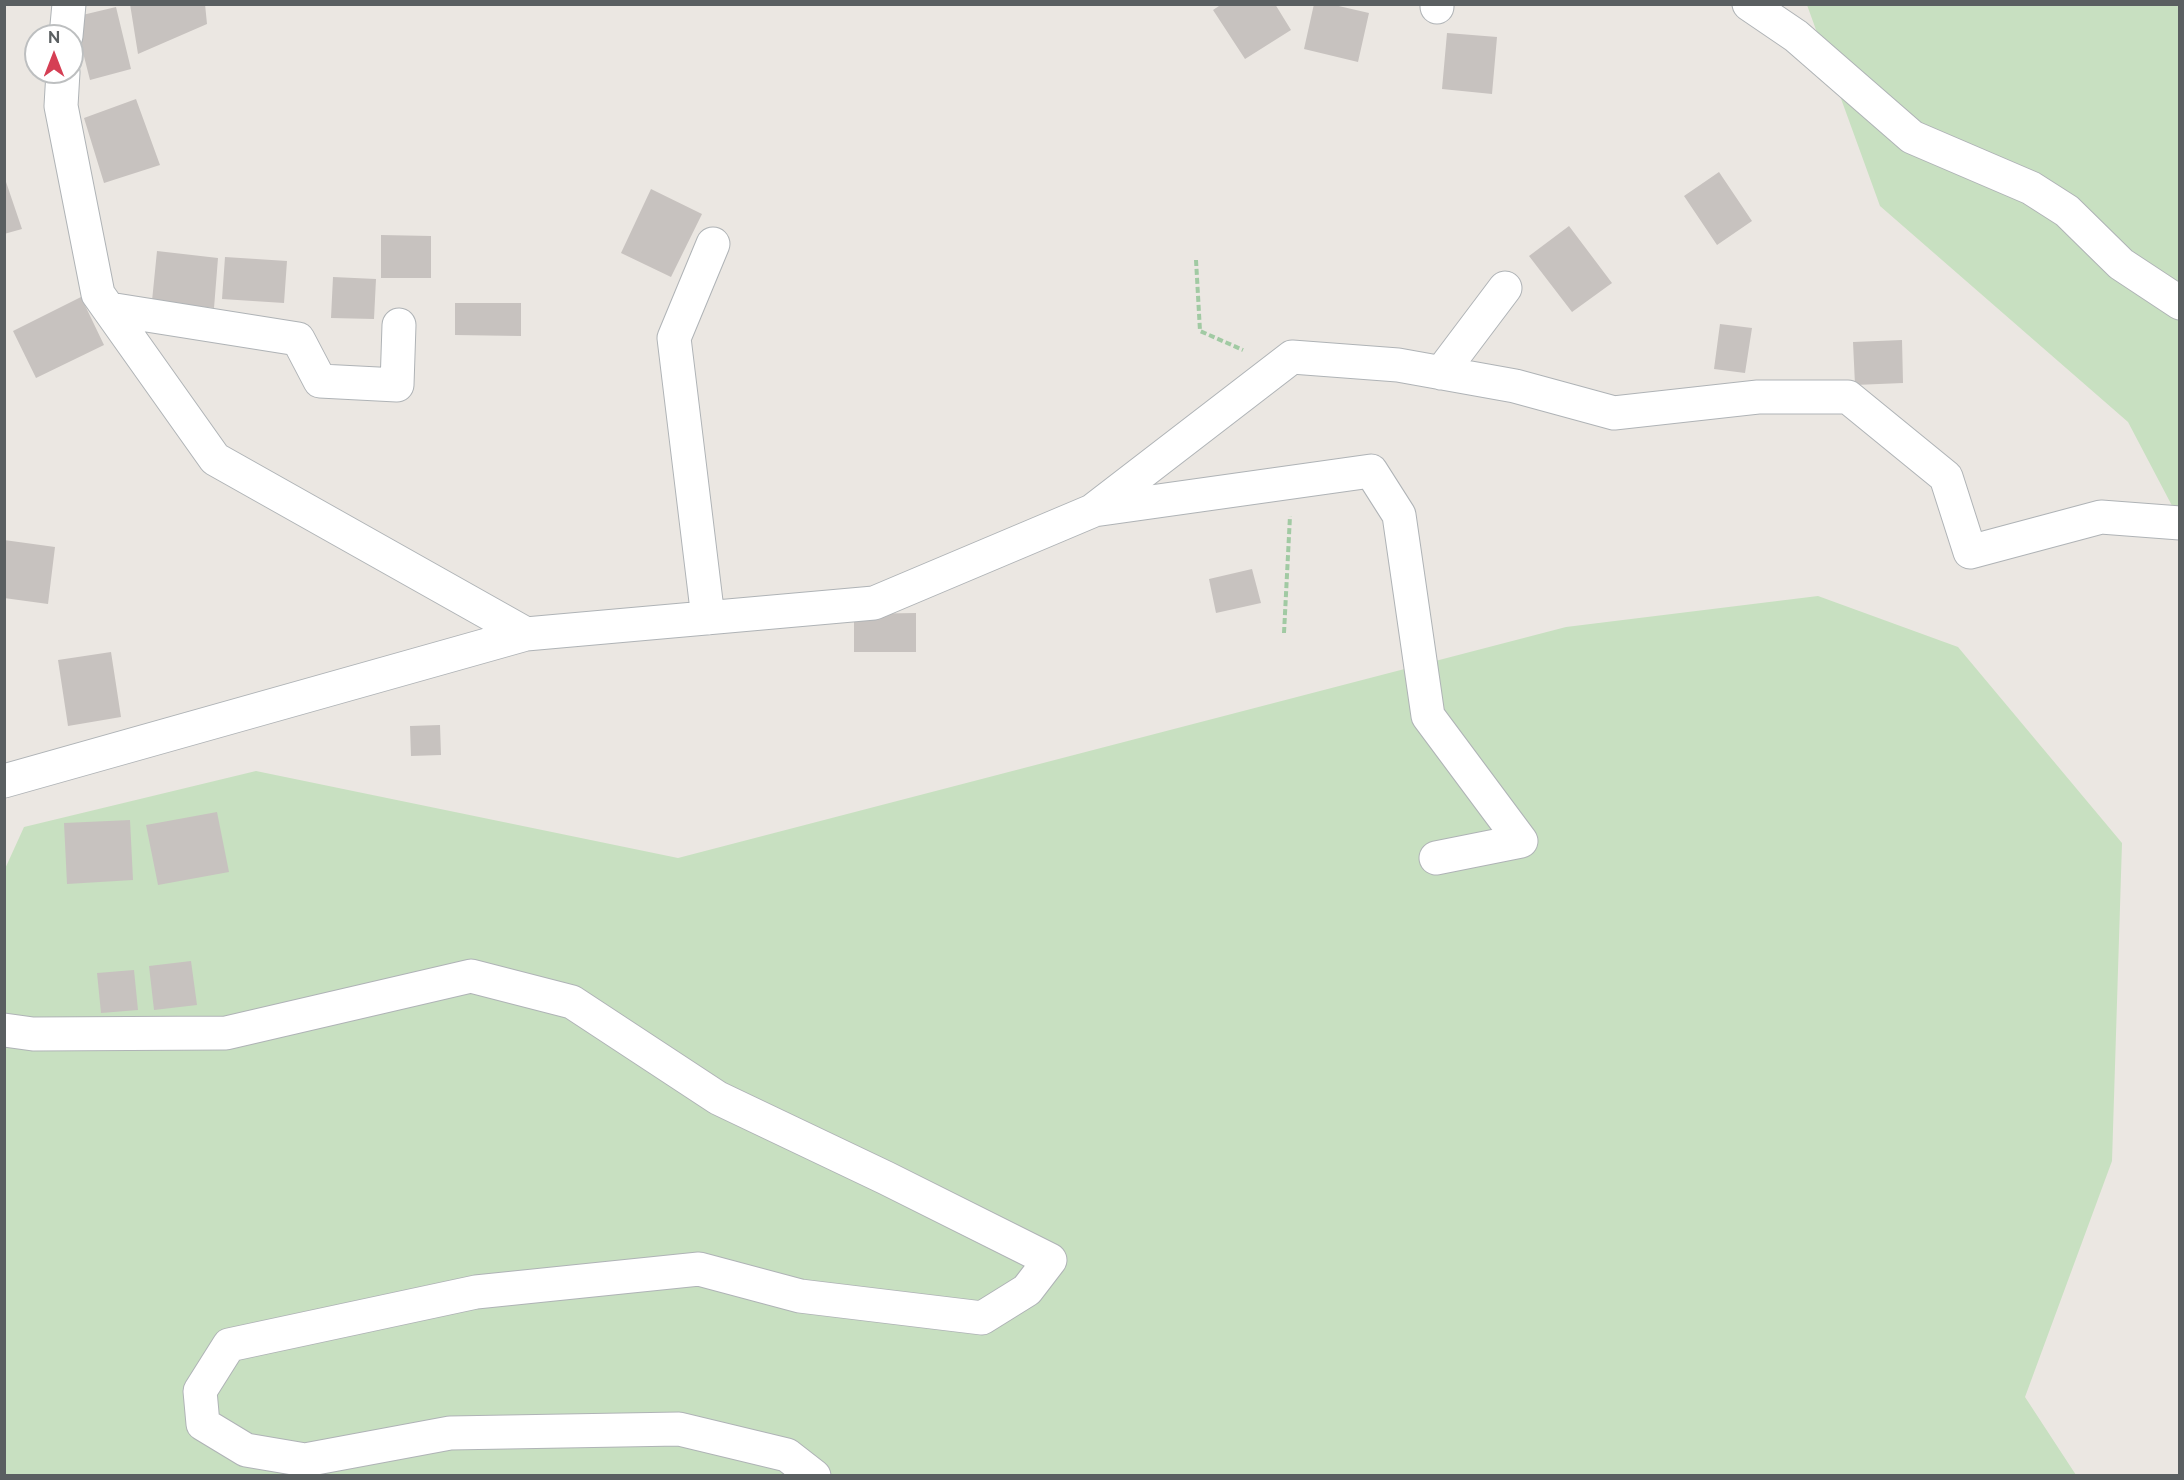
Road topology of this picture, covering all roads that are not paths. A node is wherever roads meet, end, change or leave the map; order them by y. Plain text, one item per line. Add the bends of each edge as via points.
1 (69, 4) edge
2 (1749, 4) edge
3 (67, 24) edge
4 (62, 84) edge
5 (714, 244) dead end
6 (1505, 288) dead end
7 (2180, 303) edge
8 (109, 309) junction
9 (399, 325) dead end
10 (1441, 373) junction
11 (1092, 511) junction
12 (2180, 523) edge
13 (708, 618) junction
14 (526, 634) junction
15 (4, 781) edge
16 (1436, 858) dead end
17 (4, 1030) edge
18 (814, 1476) edge

1 - 3 street
2 - 7 street via 1796,36 1912,137 2031,188 2067,211 2121,264
4 - 8 street via 61,106 98,294
5 - 13 street via 674,338
6 - 10 street
8 - 9 street via 298,339 320,381 397,385
8 - 14 street via 214,459
10 - 11 street via 1398,365 1292,357
10 - 12 street via 1515,386 1614,413 1758,397 1848,397 1946,477 1971,552 2101,517
11 - 13 street via 874,603
11 - 16 street via 1371,471 1400,515 1428,716 1521,841
13 - 14 street
14 - 15 street
17 - 18 street via 33,1034 226,1033 471,976 572,1002 718,1098 1050,1260 1027,1290 982,1318 800,1296 699,1269 476,1292 229,1345 200,1391 204,1424 246,1450 305,1460 450,1433 679,1429 787,1455

